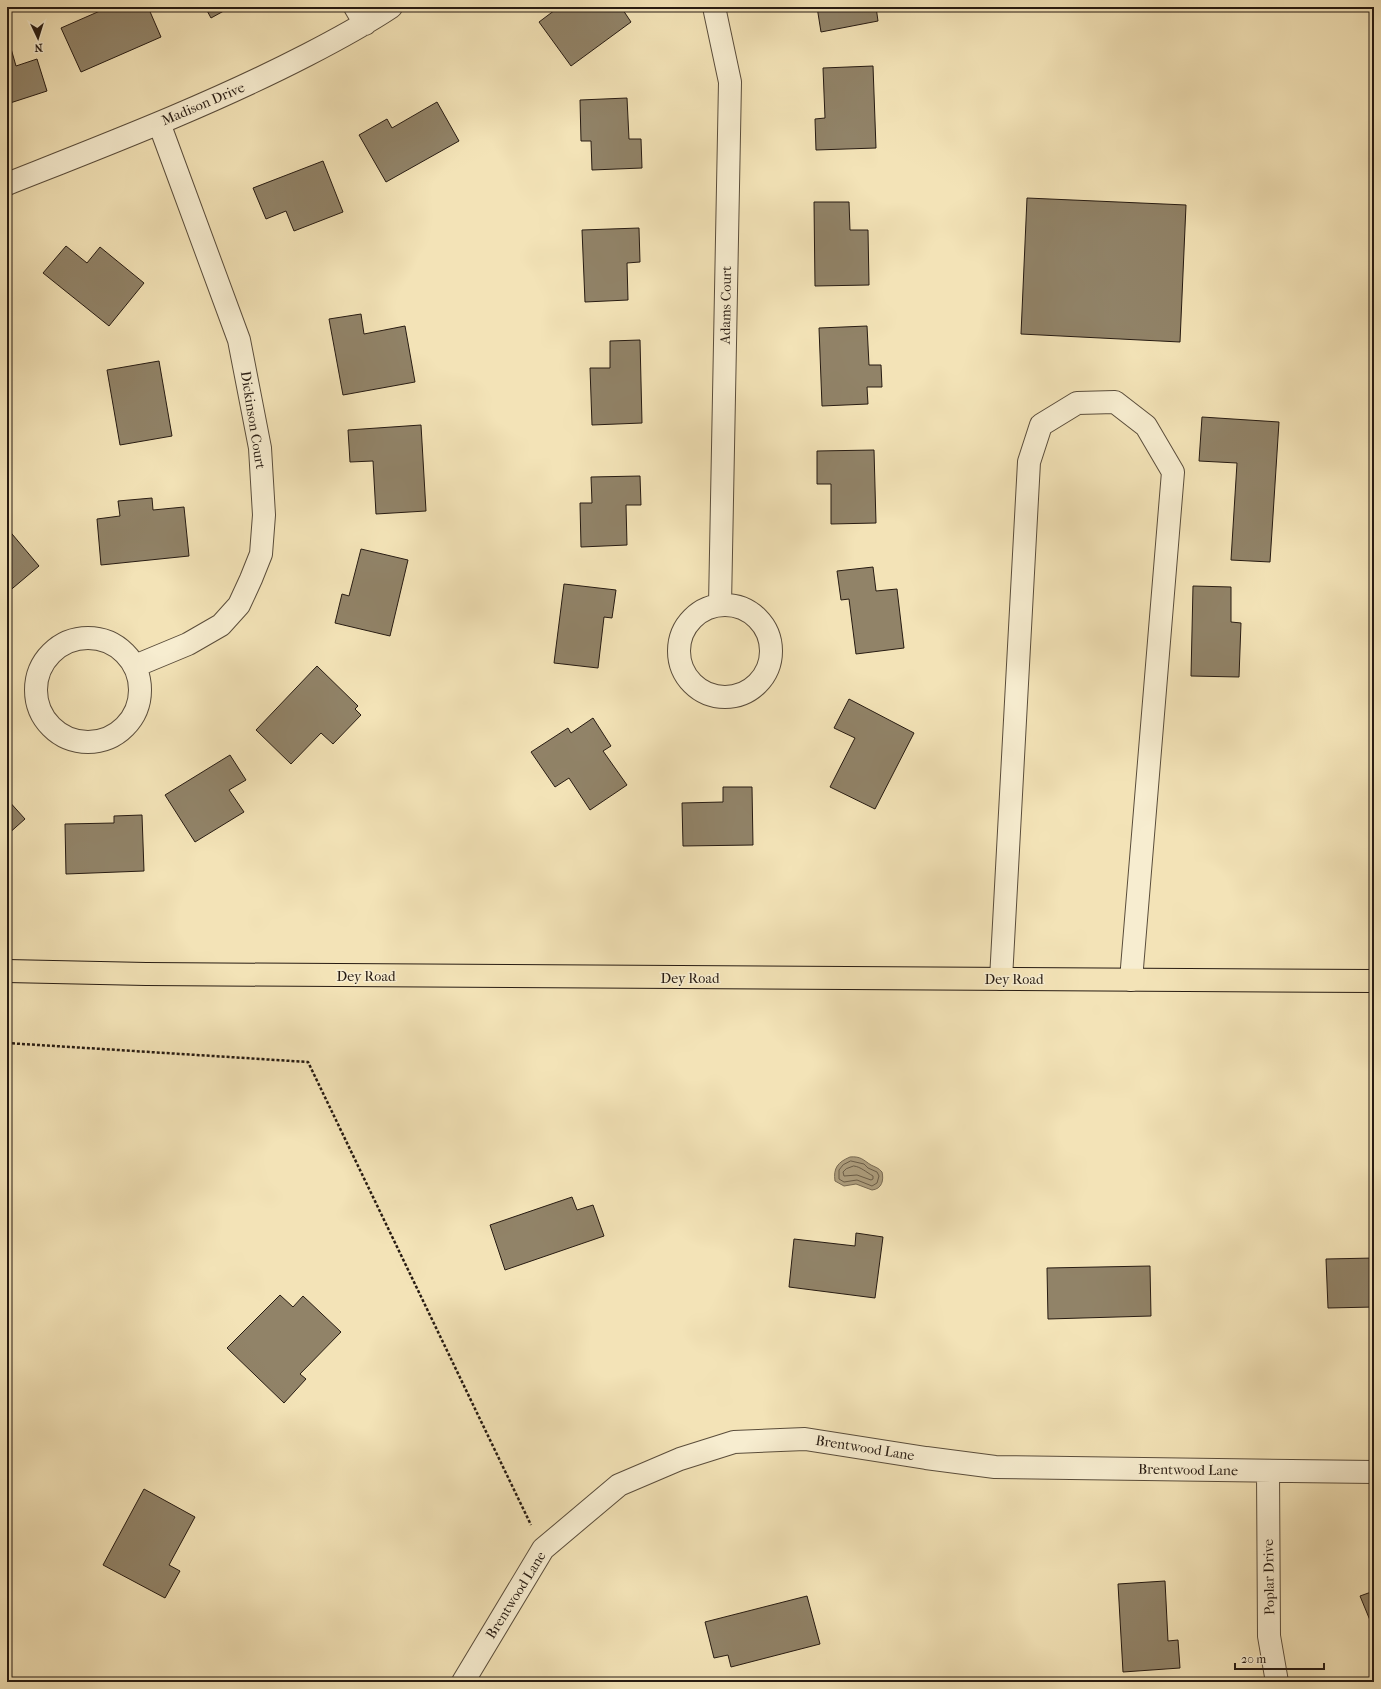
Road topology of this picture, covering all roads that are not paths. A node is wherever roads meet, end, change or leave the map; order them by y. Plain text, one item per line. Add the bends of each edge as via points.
1 (391, 7) edge
2 (714, 7) edge
3 (360, 16) edge
4 (159, 123) junction
5 (7, 184) edge
6 (720, 605) junction
7 (135, 666) junction
8 (7, 971) edge
9 (1001, 979) junction
10 (1131, 980) junction
11 (1374, 981) edge
12 (1268, 1471) junction
13 (1374, 1472) edge
14 (463, 1682) edge
15 (1277, 1682) edge

1 - 3 street, Madison Drive
2 - 6 street, Adams Court via 730,82
3 - 4 street, Madison Drive via 261,79
4 - 5 street, Madison Drive
4 - 7 street, Dickinson Court via 239,340 260,448 264,515 261,554 239,605 214,629 188,644
6 - 6 street via 710,607 694,616 685,627 678,654 689,681 700,691 714,697 728,698 755,687 770,663 771,648 768,634 761,621 736,606
7 - 7 street via 119,648 101,640 88,638 67,642 45,660 37,679 36,691 40,710 50,725 70,739 87,742 108,738 126,726 135,714 140,694
8 - 9 main road, Dey Road
9 - 10 main road, Dey Road
9 - 10 street via 1029,462 1041,425 1077,403 1115,402 1146,426 1173,472
10 - 11 main road, Dey Road
12 - 13 street, Brentwood Lane
12 - 14 street, Brentwood Lane via 995,1467 805,1439 734,1442 680,1459 619,1484 543,1549
12 - 15 street, Poplar Drive via 1269,1636

